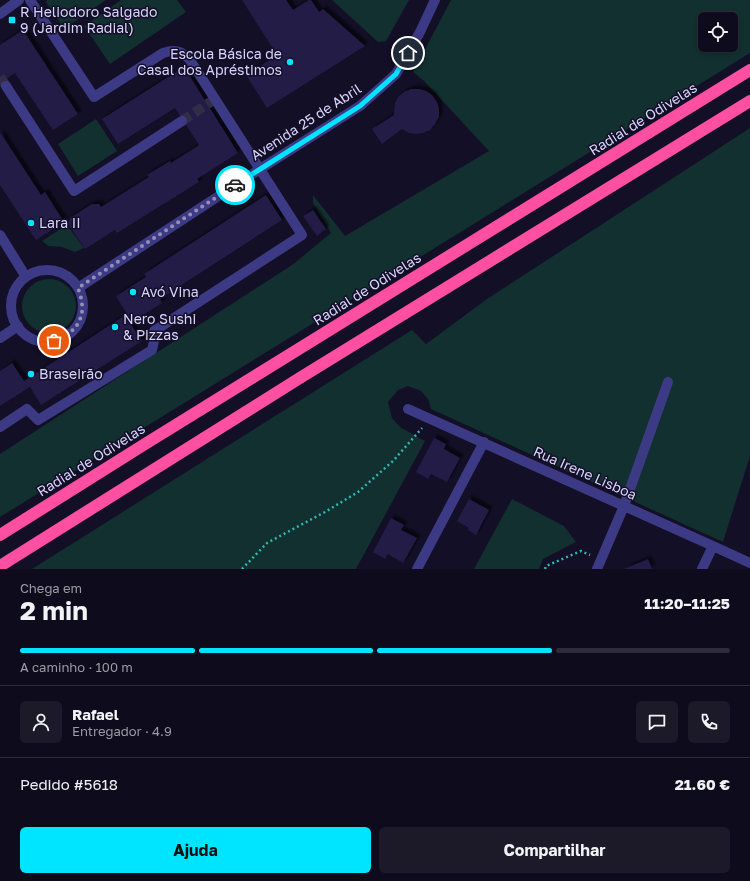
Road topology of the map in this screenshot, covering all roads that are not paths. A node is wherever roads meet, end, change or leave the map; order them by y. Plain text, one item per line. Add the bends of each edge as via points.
1 (19, 0) edge
2 (30, 0) edge
3 (435, 0) edge
4 (0, 14) edge
5 (750, 70) edge
6 (6, 86) tunnel mouth
7 (750, 101) edge
8 (182, 121) tunnel mouth
9 (260, 169) junction
10 (0, 235) edge
11 (26, 277) junction
12 (78, 288) junction
13 (18, 326) junction
14 (0, 338) edge
15 (668, 382) dead end
16 (408, 409) dead end
17 (0, 427) edge
18 (484, 442) junction
19 (624, 506) junction
20 (0, 535) edge
21 (713, 546) junction
22 (599, 564) edge
23 (750, 564) edge
24 (0, 566) edge
25 (417, 569) edge
26 (702, 569) edge

1 - 4 street
2 - 9 street via 94,97 163,53 178,50 185,54
3 - 9 street, Avenida 25 de Abril via 396,74 360,106
5 - 20 highway, Radial de Odivelas
6 - 8 street via 74,191
7 - 24 highway
9 - 12 street, Avenida 25 de Abril
9 - 17 street via 302,235 154,331 152,350 38,420 27,409
10 - 11 street
11 - 12 street via 35,272 54,271 64,274
11 - 13 street via 16,287 12,300 12,314
12 - 13 street via 82,301 82,315 76,327 66,336 54,341 40,341 27,336
13 - 14 street
15 - 19 street
16 - 18 street, Rua Irene Lisboa
18 - 19 street, Rua Irene Lisboa
18 - 25 street
19 - 21 street, Rua Irene Lisboa
19 - 22 street
21 - 23 street, Rua Irene Lisboa
21 - 26 street

